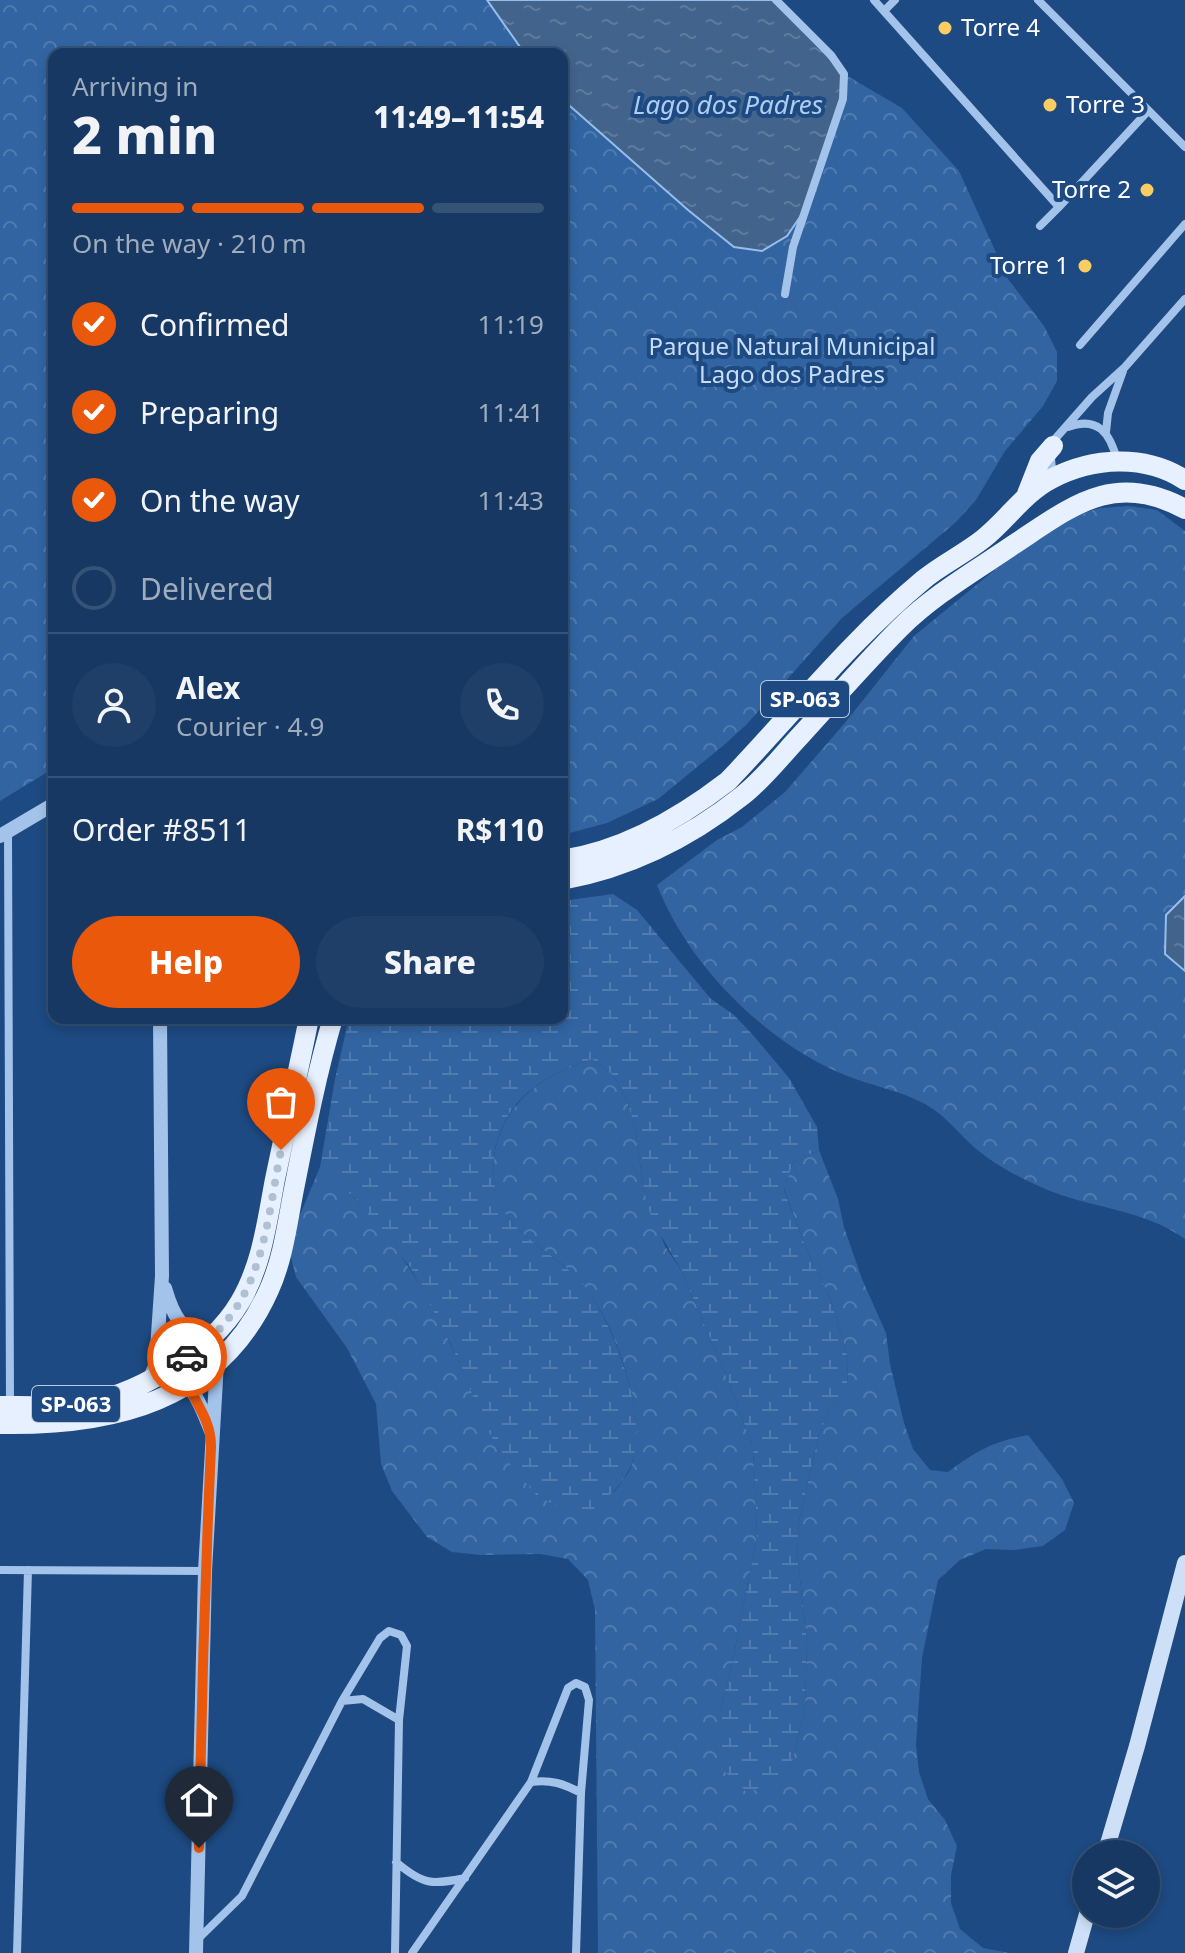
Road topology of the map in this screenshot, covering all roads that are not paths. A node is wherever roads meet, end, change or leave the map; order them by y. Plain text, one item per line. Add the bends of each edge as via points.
1 (776, 0) edge
2 (874, 0) edge
3 (895, 0) edge
4 (1038, 0) edge
5 (884, 11) junction
6 (1148, 111) junction
7 (1185, 147) edge
8 (1059, 207) junction
9 (1185, 224) edge
10 (1040, 226) dead end
11 (785, 294) dead end
12 (1185, 299) edge
13 (1080, 345) dead end
14 (1125, 367) junction
15 (1106, 432) junction
16 (1058, 437) junction
17 (1117, 461) junction
18 (1053, 478) junction
19 (1185, 480) edge
20 (1106, 495) junction
21 (1025, 498) junction
22 (1077, 503) junction
23 (1185, 509) edge
24 (48, 807) edge
25 (4, 833) edge
26 (568, 858) edge
27 (568, 879) edge
28 (160, 1024) edge
29 (308, 1024) edge
30 (331, 1024) edge
31 (162, 1276) junction
32 (214, 1334) junction
33 (185, 1358) junction
34 (217, 1362) junction
35 (149, 1380) junction
36 (186, 1384) junction
37 (5, 1406) edge
38 (0, 1424) edge
39 (211, 1432) junction
40 (1185, 1563) edge
41 (0, 1570) edge
42 (28, 1570) junction
43 (205, 1571) junction
44 (342, 1701) junction
45 (399, 1720) junction
46 (531, 1782) junction
47 (581, 1793) junction
48 (1109, 1840) edge
49 (396, 1862) junction
50 (466, 1878) junction
51 (1083, 1928) edge
52 (196, 1947) edge
53 (17, 1953) edge
54 (395, 1953) edge
55 (412, 1953) edge
56 (576, 1953) edge
57 (1076, 1953) edge

1 - 11 street via 844,74 843,99 793,247
2 - 5 street
3 - 5 street
4 - 6 street
5 - 8 street
6 - 7 street
6 - 8 street
8 - 10 street
9 - 13 street
12 - 14 street
14 - 15 street
14 - 16 street
15 - 16 street via 1082,424
15 - 17 street
16 - 18 street
16 - 21 main road via 1040,461
17 - 18 main road, SP-063
17 - 19 main road, SP-063 via 1151,465
17 - 20 main road
18 - 21 main road, SP-063
18 - 22 main road
20 - 22 main road, SP-063
20 - 23 main road, SP-063 via 1164,499
21 - 26 main road, SP-063 via 985,538 925,578 879,619 728,781 666,823
22 - 27 main road, SP-063 via 944,591 903,625 745,794 676,840 615,867
24 - 25 street
25 - 37 street
28 - 31 street
29 - 32 main road, SP-063 via 260,1255 241,1302
30 - 34 main road, SP-063 via 270,1287 256,1315
31 - 32 street via 178,1320 201,1335
31 - 35 street via 156,1364
32 - 33 main road, SP-063
33 - 35 main road, SP-063
33 - 36 street
34 - 36 main road, SP-063
34 - 39 street
35 - 37 main road, SP-063 via 112,1397 73,1405
36 - 38 main road, SP-063 via 120,1414 55,1424
36 - 39 street
39 - 43 street
40 - 48 main road
41 - 42 street
42 - 43 street
42 - 53 street
43 - 52 street
44 - 45 street via 363,1699
44 - 45 street via 380,1638 389,1631 401,1635 407,1646
44 - 52 street via 242,1896
45 - 49 street
46 - 47 street via 547,1780
46 - 47 street via 568,1688 581,1683 589,1700
46 - 50 street
47 - 56 street
49 - 50 street via 416,1879 436,1884
49 - 54 street
50 - 55 street
51 - 57 main road

